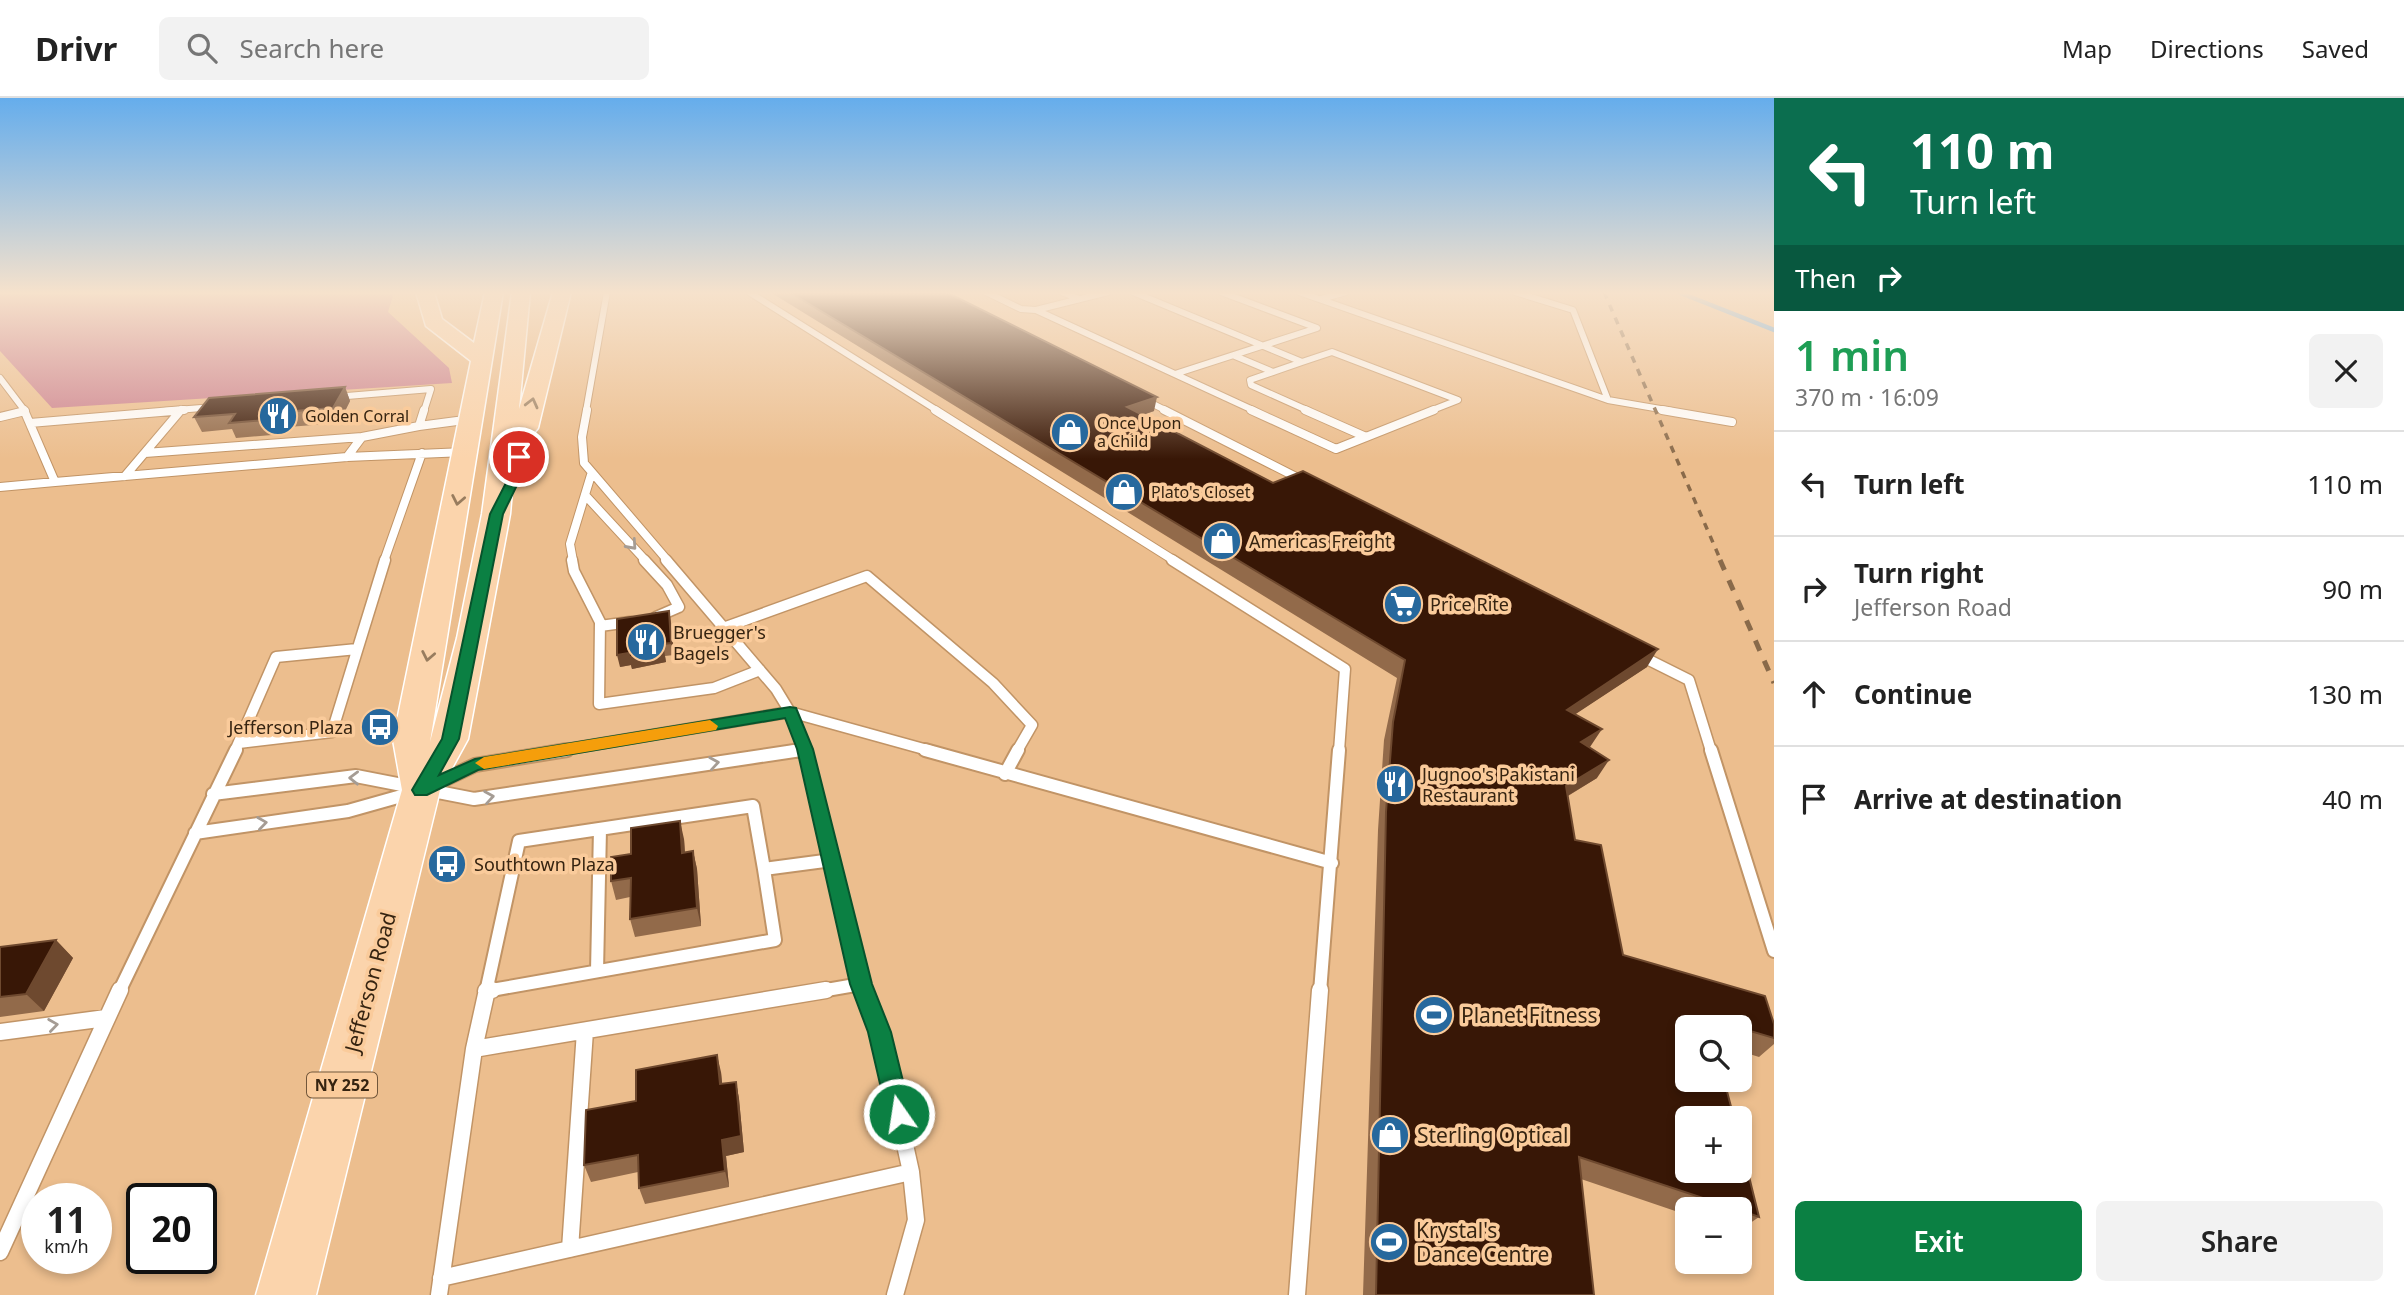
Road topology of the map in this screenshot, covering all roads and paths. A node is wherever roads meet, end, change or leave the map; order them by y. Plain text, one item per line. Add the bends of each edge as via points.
1 (467, 348) edge
2 (485, 348) edge
3 (515, 348) edge
4 (548, 348) edge
5 (597, 348) edge
6 (837, 348) edge
7 (1118, 348) edge
8 (1261, 348) edge
9 (1266, 348) edge
10 (1460, 348) edge
11 (1588, 348) edge
12 (1235, 356) junction
13 (483, 360) junction
14 (1302, 362) junction
15 (1273, 372) junction
16 (1175, 374) junction
17 (0, 378) edge
18 (1133, 394) edge
19 (330, 397) edge
20 (1608, 400) junction
21 (222, 407) edge
22 (181, 410) junction
23 (25, 411) junction
24 (0, 417) edge
25 (1732, 422) dead end
26 (30, 423) junction
27 (419, 426) junction
28 (470, 435) junction
29 (1366, 436) junction
30 (362, 437) junction
31 (145, 453) junction
32 (422, 453) junction
33 (347, 457) junction
34 (591, 475) junction
35 (125, 476) junction
36 (55, 482) junction
37 (1306, 483) edge
38 (0, 487) edge
39 (585, 495) junction
40 (496, 514) junction
41 (600, 626) junction
42 (723, 628) junction
43 (1628, 648) edge
44 (357, 649) junction
45 (760, 670) junction
46 (790, 712) junction
47 (239, 743) junction
48 (805, 749) junction
49 (1005, 774) junction
50 (421, 790) junction
51 (213, 794) junction
52 (600, 829) junction
53 (195, 833) junction
54 (832, 860) junction
55 (1332, 863) junction
56 (764, 869) junction
57 (1774, 951) edge
58 (597, 971) junction
59 (861, 984) junction
60 (486, 991) junction
61 (106, 1018) junction
62 (584, 1031) junction
63 (0, 1032) edge
64 (474, 1049) junction
65 (911, 1172) junction
66 (570, 1249) junction
67 (0, 1252) edge
68 (440, 1287) edge
69 (286, 1295) edge
70 (895, 1295) edge
71 (1297, 1295) edge

1 - 13 main road
2 - 13 main road, Jefferson Road / NY 252
3 - 40 main road, Jefferson Road / NY 252
40 -> 4 main road via 513,481
5 - 34 lane via 581,454
6 - 55 lane via 1345,669
7 - 16 lane
8 - 12 lane
9 - 14 lane
10 - 20 lane
11 - 20 lane
12 - 15 lane
12 - 16 lane
13 - 28 main road, Jefferson Road / NY 252
14 - 15 lane
14 - 29 lane via 1332,352 1458,400
15 - 29 lane via 1250,380 1251,385
16 - 29 lane via 1336,449
17 - 23 lane
18 - 37 lane
19 - 27 lane via 431,388
20 - 25 lane
21 - 22 lane
22 - 26 lane
22 - 31 lane
23 - 24 lane
23 - 26 lane
26 - 36 lane
27 - 28 lane
27 - 30 lane
28 - 32 lane
28 -> 50 main road, Jefferson Road / NY 252 via 411,740
30 - 31 lane
30 - 33 lane
31 - 35 lane
32 - 33 lane
32 - 44 lane
33 - 35 lane
34 - 39 lane
34 - 42 lane
35 - 36 lane
36 - 38 lane
39 - 41 lane via 570,544 574,571
39 -> 41 lane via 667,585 679,607 653,618
40 - 50 main road, Jefferson Road / NY 252 via 450,739
41 - 45 lane via 599,704 714,688
42 - 45 lane
42 - 49 lane via 867,576 1008,696 1032,725
43 - 57 lane via 1689,680
44 - 47 lane via 276,657
44 - 47 lane via 332,732
45 - 46 lane
46 - 48 lane
46 - 49 lane
46 - 50 lane via 475,765
47 - 51 lane
50 -> 48 lane via 474,799
48 - 54 lane
49 - 55 lane
50 -> 51 lane via 356,776
53 -> 50 lane via 348,811
50 - 69 main road, Jefferson Road / NY 252
51 - 53 lane
52 - 56 lane via 753,806
52 - 58 lane
52 - 60 lane via 519,841
53 - 61 lane
54 - 56 lane
54 - 59 lane
55 - 71 lane
56 - 58 lane via 775,940
58 - 60 lane
59 - 62 lane
59 - 65 lane via 880,1032
60 - 64 lane
63 -> 61 lane
61 - 67 lane
62 - 64 lane
62 - 66 lane
64 - 68 lane
65 - 66 lane
65 - 70 lane via 916,1220
66 - 68 lane

